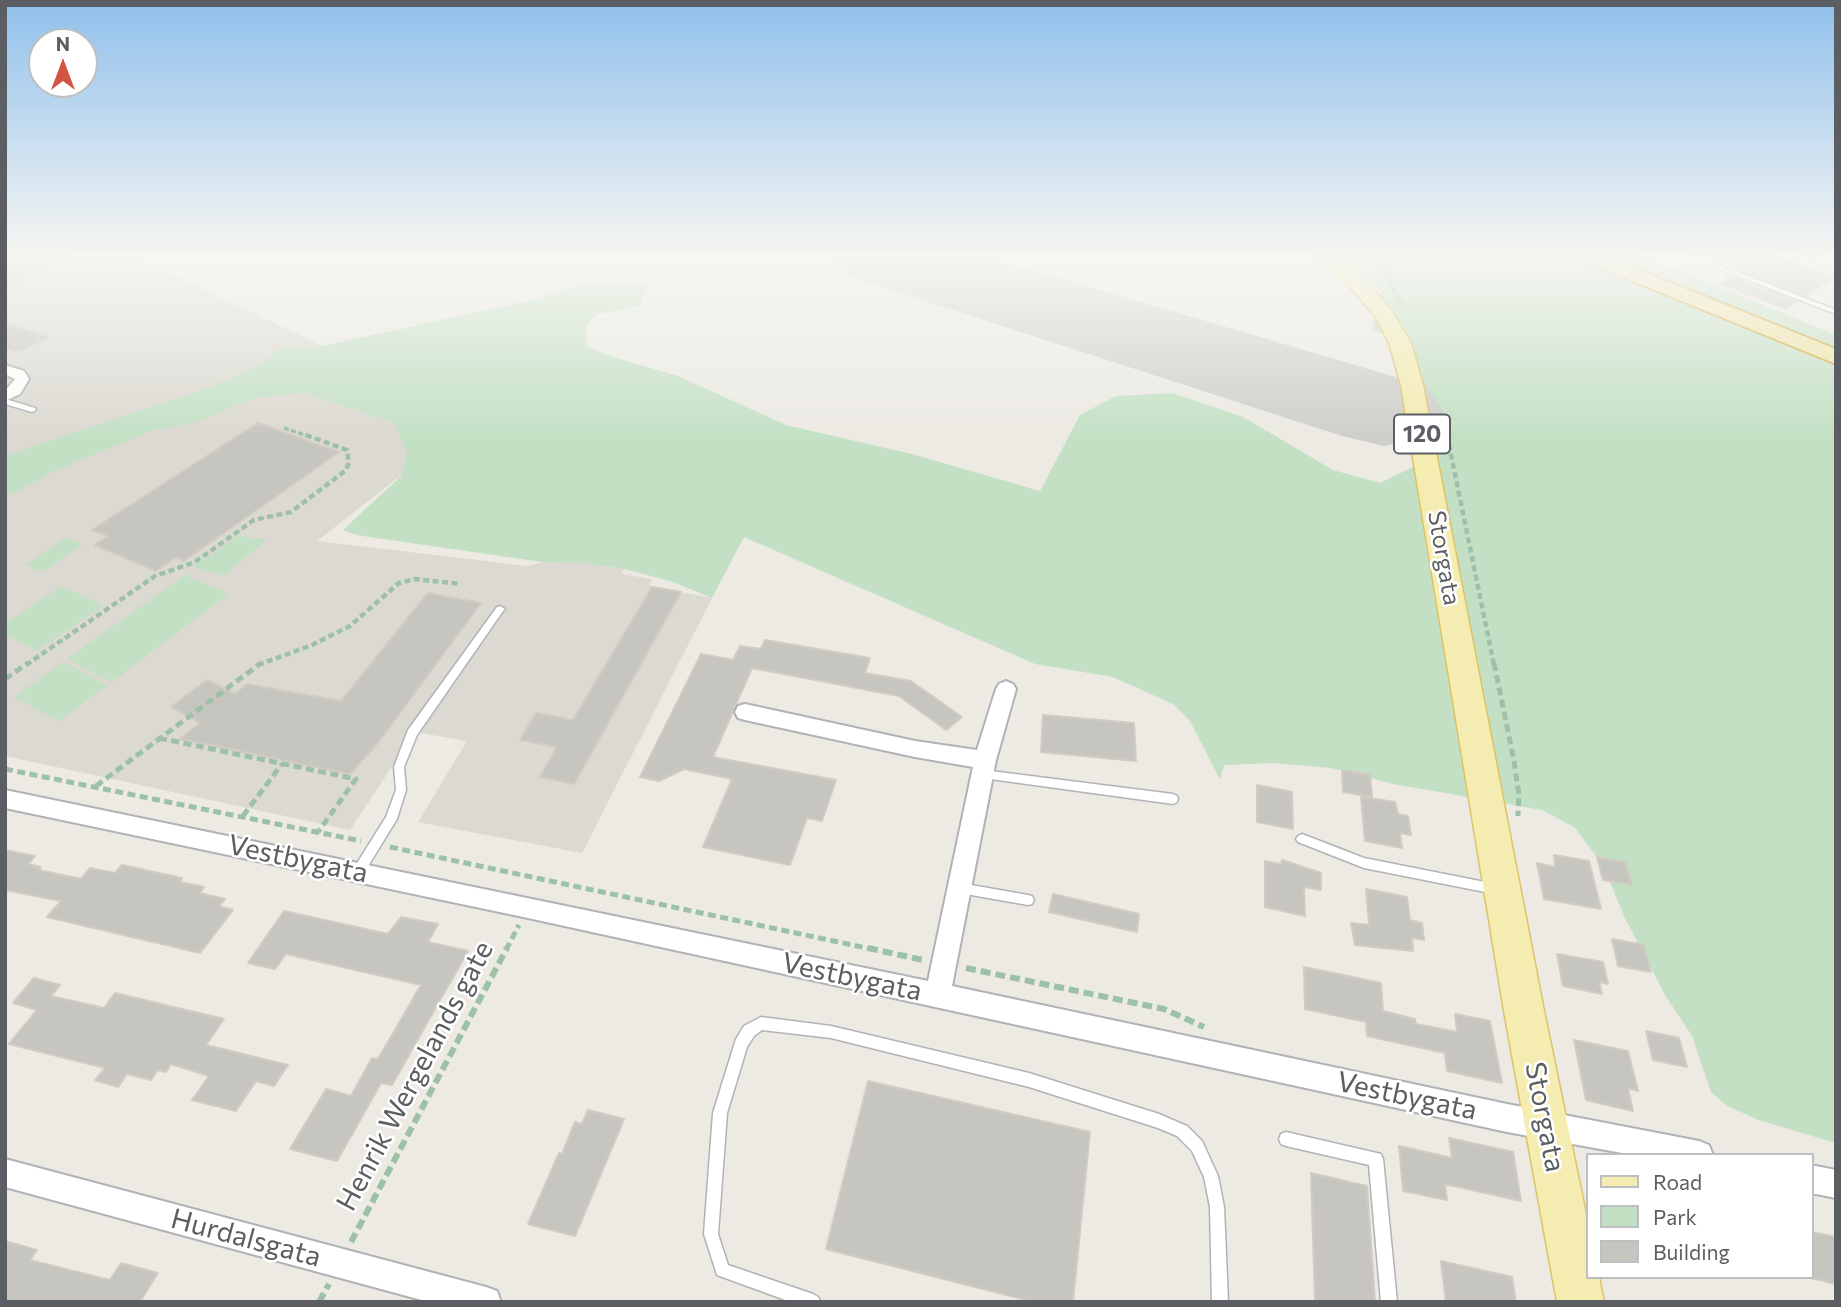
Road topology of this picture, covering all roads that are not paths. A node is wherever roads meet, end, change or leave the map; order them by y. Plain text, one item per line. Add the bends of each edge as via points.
1 (1384, 316) edge
2 (1735, 316) edge
3 (1836, 357) edge
4 (5, 369) edge
5 (5, 399) edge
6 (32, 410) dead end
7 (500, 609) dead end
8 (1006, 688) dead end
9 (744, 712) dead end
10 (984, 767) junction
11 (5, 799) edge
12 (1173, 799) dead end
13 (1302, 839) dead end
14 (358, 872) junction
15 (960, 888) junction
16 (1502, 890) junction
17 (1028, 900) dead end
18 (938, 996) junction
19 (1547, 1124) junction
20 (1286, 1139) dead end
21 (1689, 1153) edge
22 (5, 1173) edge
23 (1813, 1179) edge
24 (1836, 1184) edge
25 (486, 1302) edge
26 (813, 1302) edge
27 (1220, 1302) edge
28 (1389, 1302) edge
29 (1581, 1302) edge

1 - 16 main road, Storgata / 120 via 1406,361 1424,444
2 - 3 highway
4 - 5 street via 22,379
5 - 6 lane
7 - 14 lane via 412,733 400,767 401,790 391,819
8 - 10 street
9 - 10 street
10 - 12 lane
10 - 15 street
11 - 14 street, Vestbygata
13 - 16 lane via 1364,863
14 - 18 street, Vestbygata
15 - 17 lane
15 - 18 street
16 - 19 main road, Storgata / 120
18 - 19 street, Vestbygata
19 - 21 street, Vestbygata
19 - 29 main road, Storgata / 120
20 - 28 lane via 1376,1159
22 - 25 street, Hurdalsgata
23 - 24 street
26 - 27 lane via 722,1270 710,1234 720,1113 741,1044 748,1031 761,1023 831,1032 1029,1080 1182,1131 1197,1146 1211,1176 1217,1207

